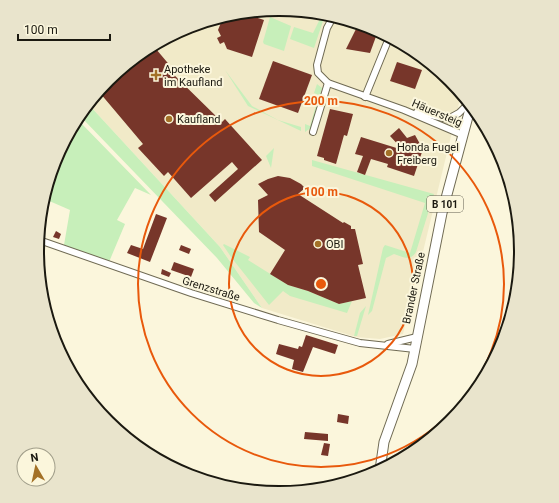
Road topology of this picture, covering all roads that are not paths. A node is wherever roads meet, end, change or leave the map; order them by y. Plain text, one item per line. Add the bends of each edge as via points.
1 (331, 22) edge
2 (387, 42) edge
3 (328, 83) junction
4 (365, 97) junction
5 (465, 106) edge
6 (404, 110) junction
7 (469, 112) edge
8 (448, 119) junction
9 (464, 131) junction
10 (313, 132) dead end
11 (45, 242) edge
12 (417, 337) junction
13 (381, 345) junction
14 (415, 349) junction
15 (381, 464) edge

1 - 3 street via 317,65 318,73
2 - 4 street
3 - 4 street, Häuersteig
3 - 10 street
4 - 6 street, Häuersteig
5 - 8 street, Häuersteig
6 - 8 street, Häuersteig
6 - 9 street, Häuersteig
7 - 9 main road, Brander Straße / B 101
8 - 9 street, Häuersteig
9 - 12 main road, Brander Straße / B 101 via 442,213
11 - 13 street, Grenzstraße via 153,281 278,320 353,341
12 - 13 street, Grenzstraße
12 - 14 main road, Brander Straße / B 101
13 - 14 street, Grenzstraße
14 - 15 main road, Brander Straße / B 101 via 384,442

